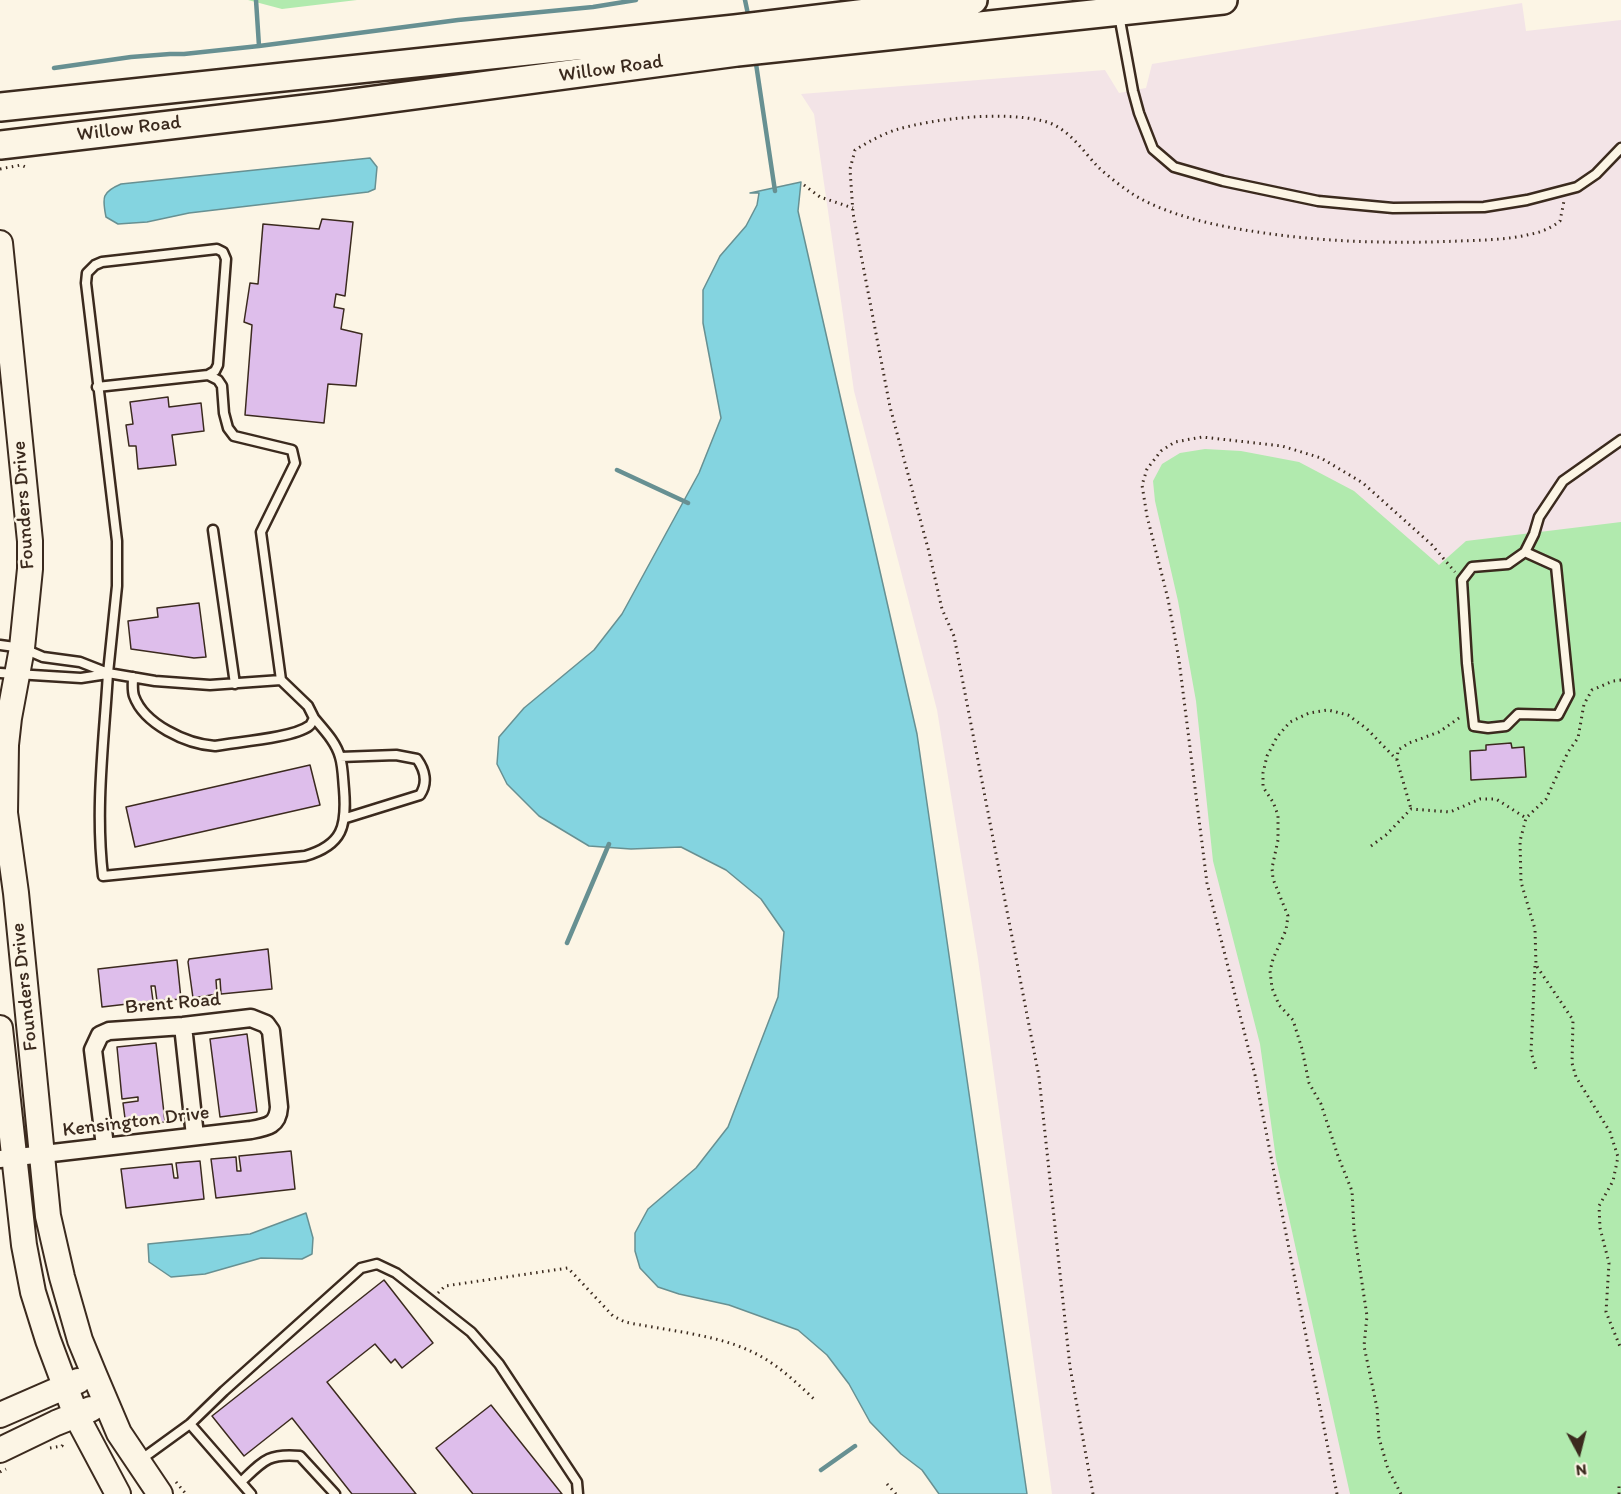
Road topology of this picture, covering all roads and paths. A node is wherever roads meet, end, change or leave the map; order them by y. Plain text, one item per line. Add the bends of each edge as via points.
1 (973, 0) edge
2 (1223, 0) edge
3 (1118, 6) edge
4 (900, 15) edge
5 (867, 18) edge
6 (736, 40) junction
7 (0, 107) edge
8 (0, 145) edge
9 (1621, 148) edge
10 (28, 168) dead end
11 (0, 169) edge
12 (804, 185) dead end
13 (1562, 190) junction
14 (853, 208) junction
15 (0, 243) edge
16 (208, 375) junction
17 (97, 387) junction
18 (1621, 440) edge
19 (213, 530) dead end
20 (1525, 552) junction
21 (1462, 580) junction
22 (11, 646) edge
23 (108, 673) junction
24 (9, 674) edge
25 (133, 677) junction
26 (281, 680) junction
27 (1621, 680) edge
28 (235, 684) junction
29 (1472, 708) junction
30 (314, 718) junction
31 (340, 757) junction
32 (1397, 760) junction
33 (1411, 809) junction
34 (346, 818) junction
35 (1526, 818) junction
36 (1371, 846) dead end
37 (1536, 964) junction
38 (183, 1026) junction
39 (0, 1028) edge
40 (1537, 1073) dead end
41 (275, 1123) joint
42 (195, 1136) junction
43 (105, 1146) junction
44 (43, 1155) junction
45 (7, 1159) edge
46 (431, 1301) junction
47 (1621, 1349) edge
48 (94, 1374) junction
49 (65, 1386) junction
50 (815, 1400) dead end
51 (106, 1403) junction
52 (0, 1415) edge
53 (75, 1415) junction
54 (190, 1424) junction
55 (0, 1450) edge
56 (138, 1462) junction
57 (241, 1482) junction
58 (1621, 1483) edge
59 (888, 1484) dead end
60 (118, 1494) edge
61 (160, 1494) edge
62 (251, 1494) edge
63 (335, 1494) edge
64 (578, 1494) edge
65 (896, 1494) edge
66 (1093, 1494) edge
67 (1337, 1494) edge
68 (1401, 1494) edge
69 (1620, 1494) edge

1 - 4 main road, Willow Road
2 - 3 main road, Willow Road
3 - 4 main road, Willow Road
3 - 13 lane via 1138,113 1153,149 1174,167 1318,201 1393,208 1484,207
4 - 5 main road, Willow Road
5 - 6 main road, Willow Road
6 - 7 main road, Willow Road
6 - 8 main road, Willow Road via 332,106
9 - 13 lane via 1596,174 1577,187
10 - 11 path via 21,165
12 - 14 path via 820,197
13 - 14 path via 1560,221 1530,235 1442,241 1342,240 1250,231 1198,220 1135,196 1099,168 1061,130 1046,121 1008,116 923,124 871,140 855,150 850,169
14 - 66 path via 890,407 942,609 954,636 1039,1077 1070,1367
15 - 22 main road, Founders Drive via 30,541 30,569
16 - 17 lane
16 - 17 lane via 218,364 225,275 226,259 217,249 102,262 87,273
16 - 26 lane via 222,386 224,413 234,436 284,446 295,456 291,473 261,532
17 - 23 lane via 117,541 117,586
18 - 20 lane via 1563,481 1539,517
19 - 28 lane
20 - 21 lane via 1508,564 1472,567
20 - 29 lane via 1556,566 1569,694 1558,715 1518,714 1506,726 1474,726
21 - 29 lane
21 - 67 path via 1432,545 1363,483 1321,458 1282,446 1202,437 1175,442 1161,451 1147,469 1142,485 1179,660 1207,883 1255,1075
22 - 23 lane via 44,657 80,662
22 - 24 main road, Founders Drive
23 - 24 lane via 81,678
23 - 25 lane
23 - 34 lane via 100,779 103,876 305,856 333,844
24 - 44 main road, Founders Drive via 4,813
25 - 28 lane via 181,684
25 - 30 lane via 133,694 141,710 182,738 207,745 297,731 310,726
26 - 28 lane
26 - 30 lane via 308,706
27 - 35 path via 1592,690 1584,704 1578,738 1546,799
29 - 32 path via 1439,732 1398,750
30 - 31 lane
31 - 34 lane
31 - 34 lane via 396,755 417,759 423,767 425,787 420,795
32 - 33 path
32 - 68 path via 1348,715 1328,710 1309,713 1290,722 1277,737 1267,756 1263,787 1278,815 1273,879 1288,916 1270,971 1272,988 1279,1005 1293,1020 1309,1083 1321,1104 1352,1191 1367,1316 1364,1346 1379,1438
33 - 35 path via 1450,812 1480,799 1496,799
33 - 36 path
35 - 37 path via 1520,841 1521,882 1534,929
37 - 40 path via 1531,1052
37 - 47 path via 1573,1020 1572,1063 1576,1077 1610,1132 1618,1157 1613,1181 1599,1206 1609,1263 1606,1312
38 - 41 street, Brent Road via 251,1017 266,1023 271,1031 279,1107
38 - 42 street
38 - 43 street, Brent Road via 109,1031 95,1042
39 - 45 main road, Founders Drive
41 - 42 street, Kensington Drive via 258,1129
42 - 43 street, Kensington Drive
43 - 44 street, Kensington Drive
44 - 45 street, Kensington Drive
44 - 48 main road, Founders Drive via 53,1243 80,1340
45 - 49 main road, Founders Drive via 33,1292
46 - 50 path via 445,1286 568,1268 612,1316 750,1350
46 - 54 lane via 396,1273 377,1264 361,1268
46 - 64 lane via 471,1332 499,1364 577,1482
48 - 49 main road
48 - 51 main road, Founders Drive
49 - 52 main road
49 - 53 main road, Founders Drive
51 - 53 main road
51 - 56 main road, Founders Drive
53 - 55 main road
53 - 60 main road, Founders Drive
54 - 56 lane
54 - 57 lane
56 - 61 main road, Founders Drive
57 - 62 lane
57 - 63 lane via 263,1461 281,1454 300,1456
58 - 69 path
59 - 65 path

